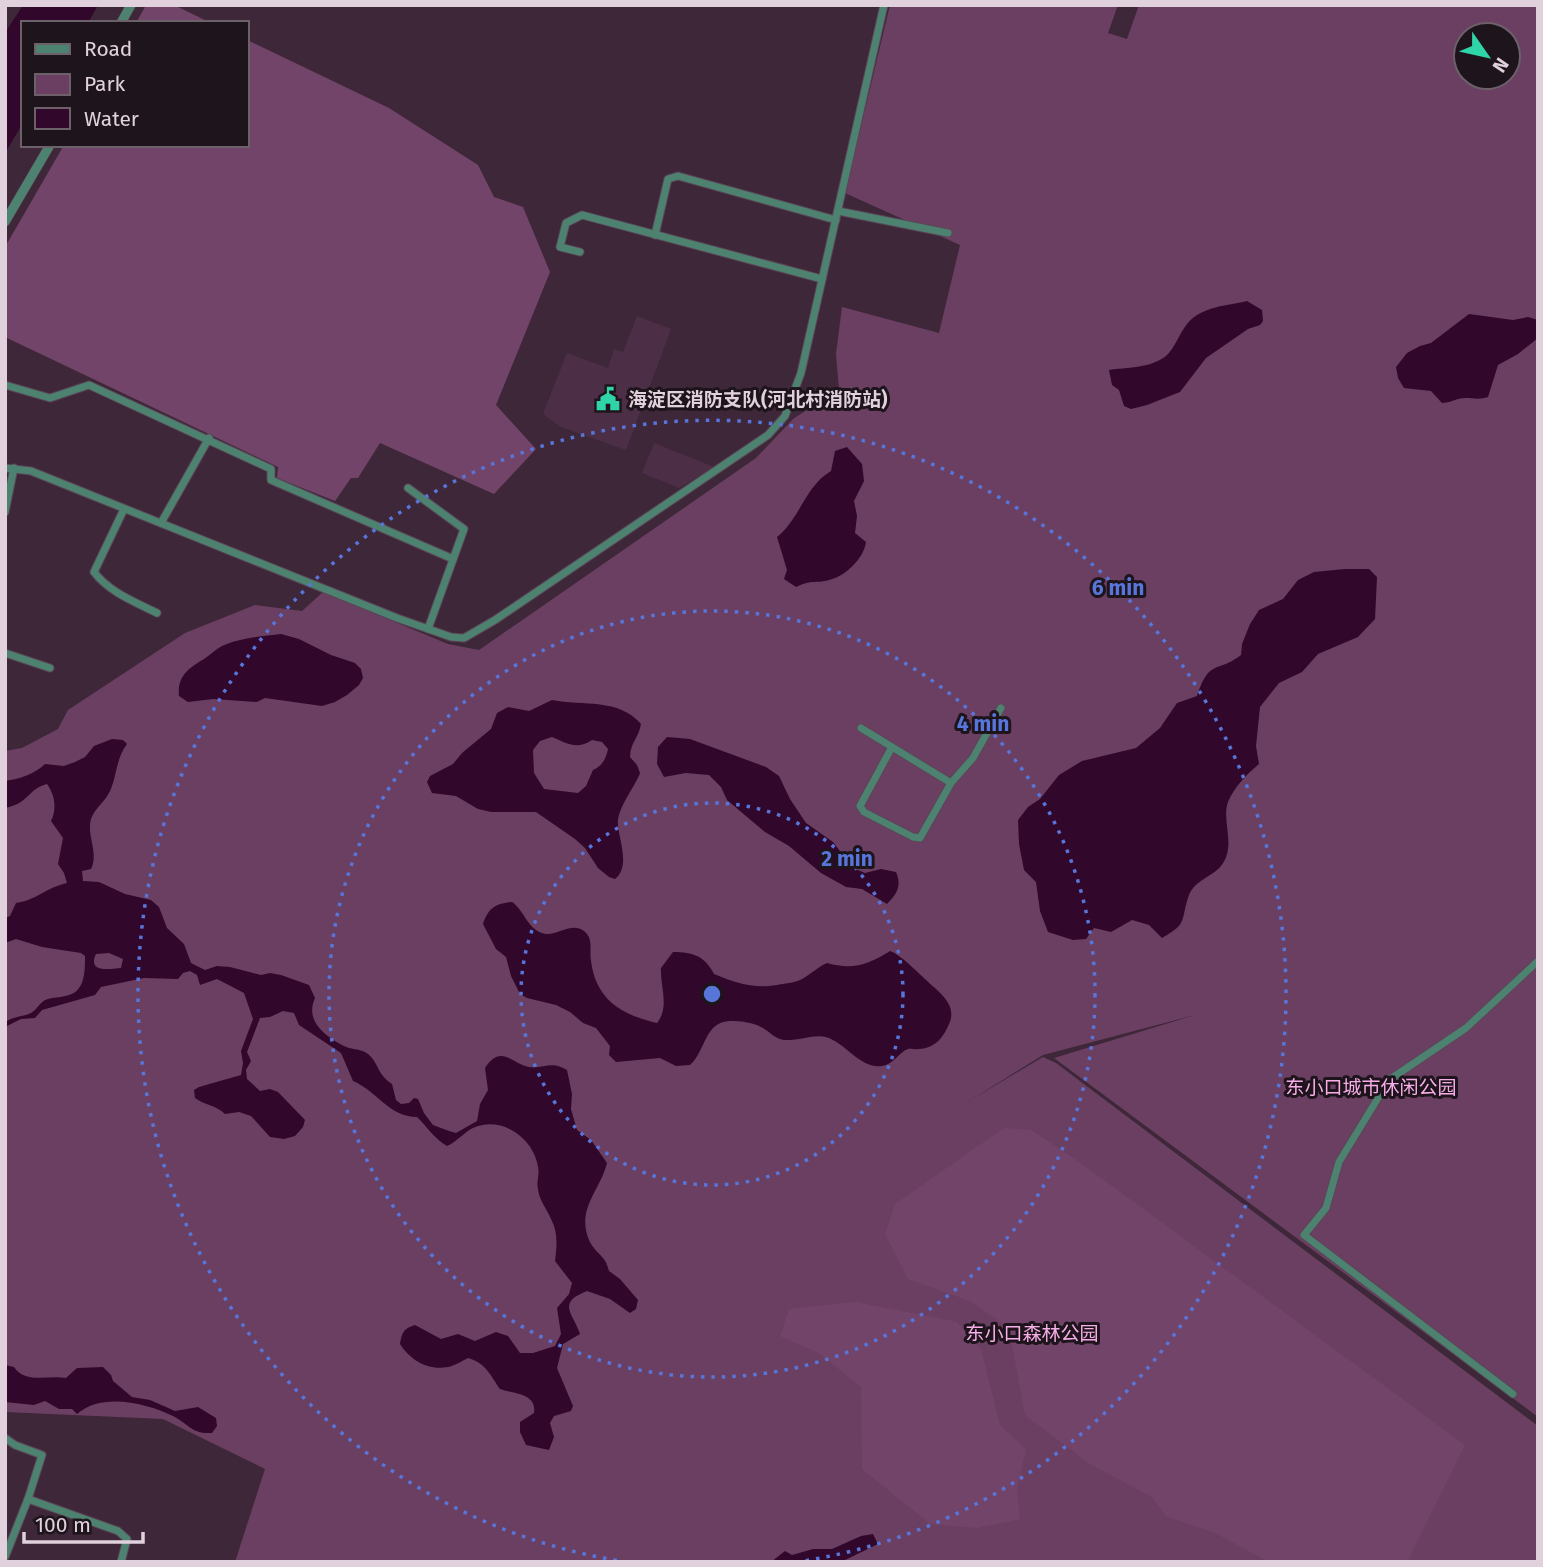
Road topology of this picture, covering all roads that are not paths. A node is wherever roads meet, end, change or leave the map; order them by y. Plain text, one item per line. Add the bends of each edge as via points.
1 (131, 5) edge
2 (884, 5) edge
3 (122, 21) edge
4 (49, 147) edge
5 (838, 211) junction
6 (836, 220) junction
7 (5, 222) edge
8 (948, 233) dead end
9 (655, 235) junction
10 (580, 252) dead end
11 (822, 279) junction
12 (5, 386) edge
13 (209, 438) junction
14 (9, 468) edge
15 (408, 488) dead end
16 (124, 509) junction
17 (5, 512) edge
18 (161, 523) junction
19 (453, 559) junction
20 (157, 613) dead end
21 (428, 629) junction
22 (5, 653) edge
23 (50, 668) dead end
24 (1001, 708) dead end
25 (861, 728) dead end
26 (892, 747) junction
27 (951, 783) junction
28 (1538, 961) edge
29 (1513, 1394) dead end
30 (5, 1438) edge
31 (28, 1499) junction
32 (5, 1557) edge
33 (121, 1562) edge

1 - 3 street
2 - 5 street
4 - 7 street
5 - 6 street
5 - 8 street
6 - 9 street via 678,176 668,179
6 - 11 street
9 - 10 street via 582,215 566,223 560,247
9 - 11 street
11 - 21 street via 801,373 785,416 768,435 464,638
12 - 13 street via 50,398 89,386
13 - 18 street
13 - 19 street via 271,469 271,480
14 - 16 street via 31,471
14 - 17 street
15 - 19 street via 464,529
16 - 18 street
16 - 20 street via 94,572 115,591
18 - 21 street
19 - 21 street
22 - 23 street
24 - 27 street via 973,758
25 - 26 street
26 - 27 street
26 - 27 street via 860,806 864,812 920,838
28 - 29 street via 1466,1028 1389,1080 1339,1162 1326,1208 1304,1236
30 - 31 street via 42,1455
31 - 32 street
31 - 33 street via 118,1531 127,1539

